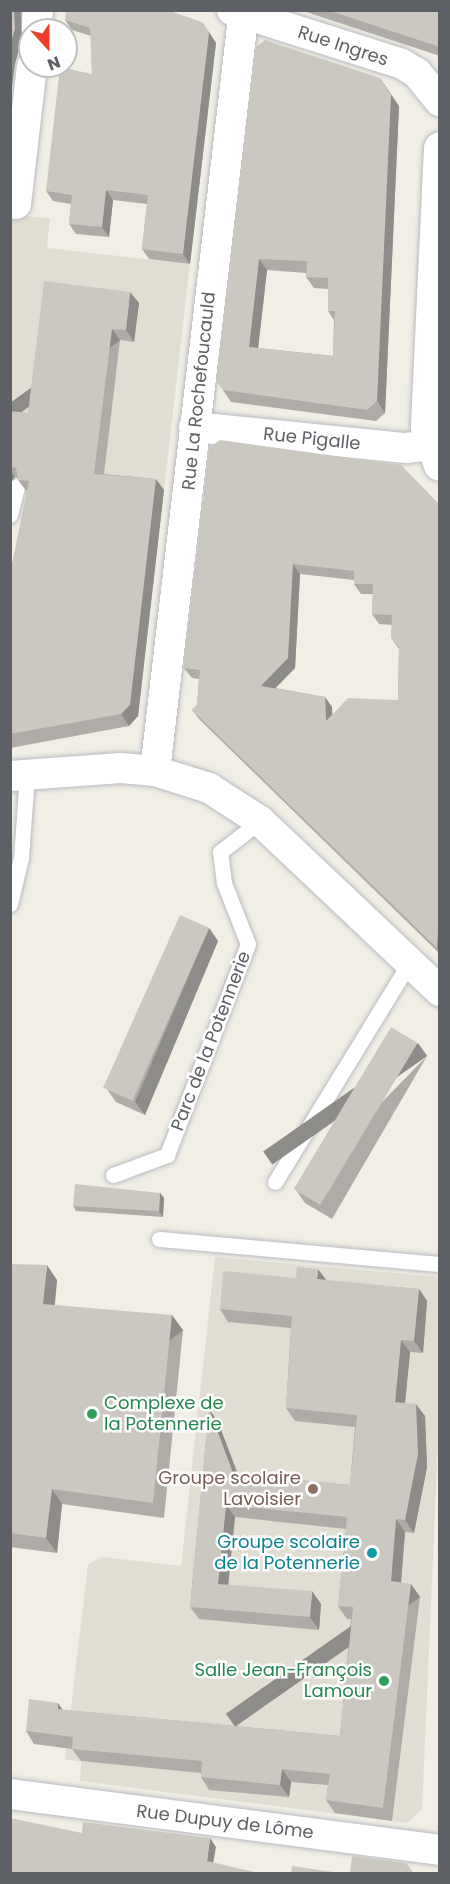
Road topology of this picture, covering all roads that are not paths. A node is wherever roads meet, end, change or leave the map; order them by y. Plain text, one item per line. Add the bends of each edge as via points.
1 (240, 12) edge
2 (31, 78) edge
3 (440, 101) edge
4 (440, 148) edge
5 (16, 204) dead end
6 (194, 427) junction
7 (435, 454) edge
8 (16, 486) edge
9 (10, 515) edge
10 (155, 771) junction
11 (19, 775) edge
12 (260, 822) junction
13 (10, 904) edge
14 (409, 963) junction
15 (440, 991) edge
16 (113, 1175) dead end
17 (275, 1182) dead end
18 (159, 1239) dead end
19 (440, 1264) edge
20 (10, 1794) edge
21 (440, 1850) edge

1 - 3 street, Rue Ingres via 402,64 417,74
1 - 6 street, Rue La Rochefoucauld
2 - 5 street
4 - 7 street via 427,398
6 - 7 street, Rue Pigalle
6 - 10 street, Rue La Rochefoucauld
8 - 9 lane
10 - 11 street via 111,768
10 - 12 street via 208,788
11 - 13 lane via 21,858
12 - 14 street
12 - 16 lane, Parc de la Potennerie via 220,852 224,883 248,944 167,1155
14 - 15 street
14 - 17 lane
18 - 19 lane
20 - 21 street, Rue Dupuy de Lôme

